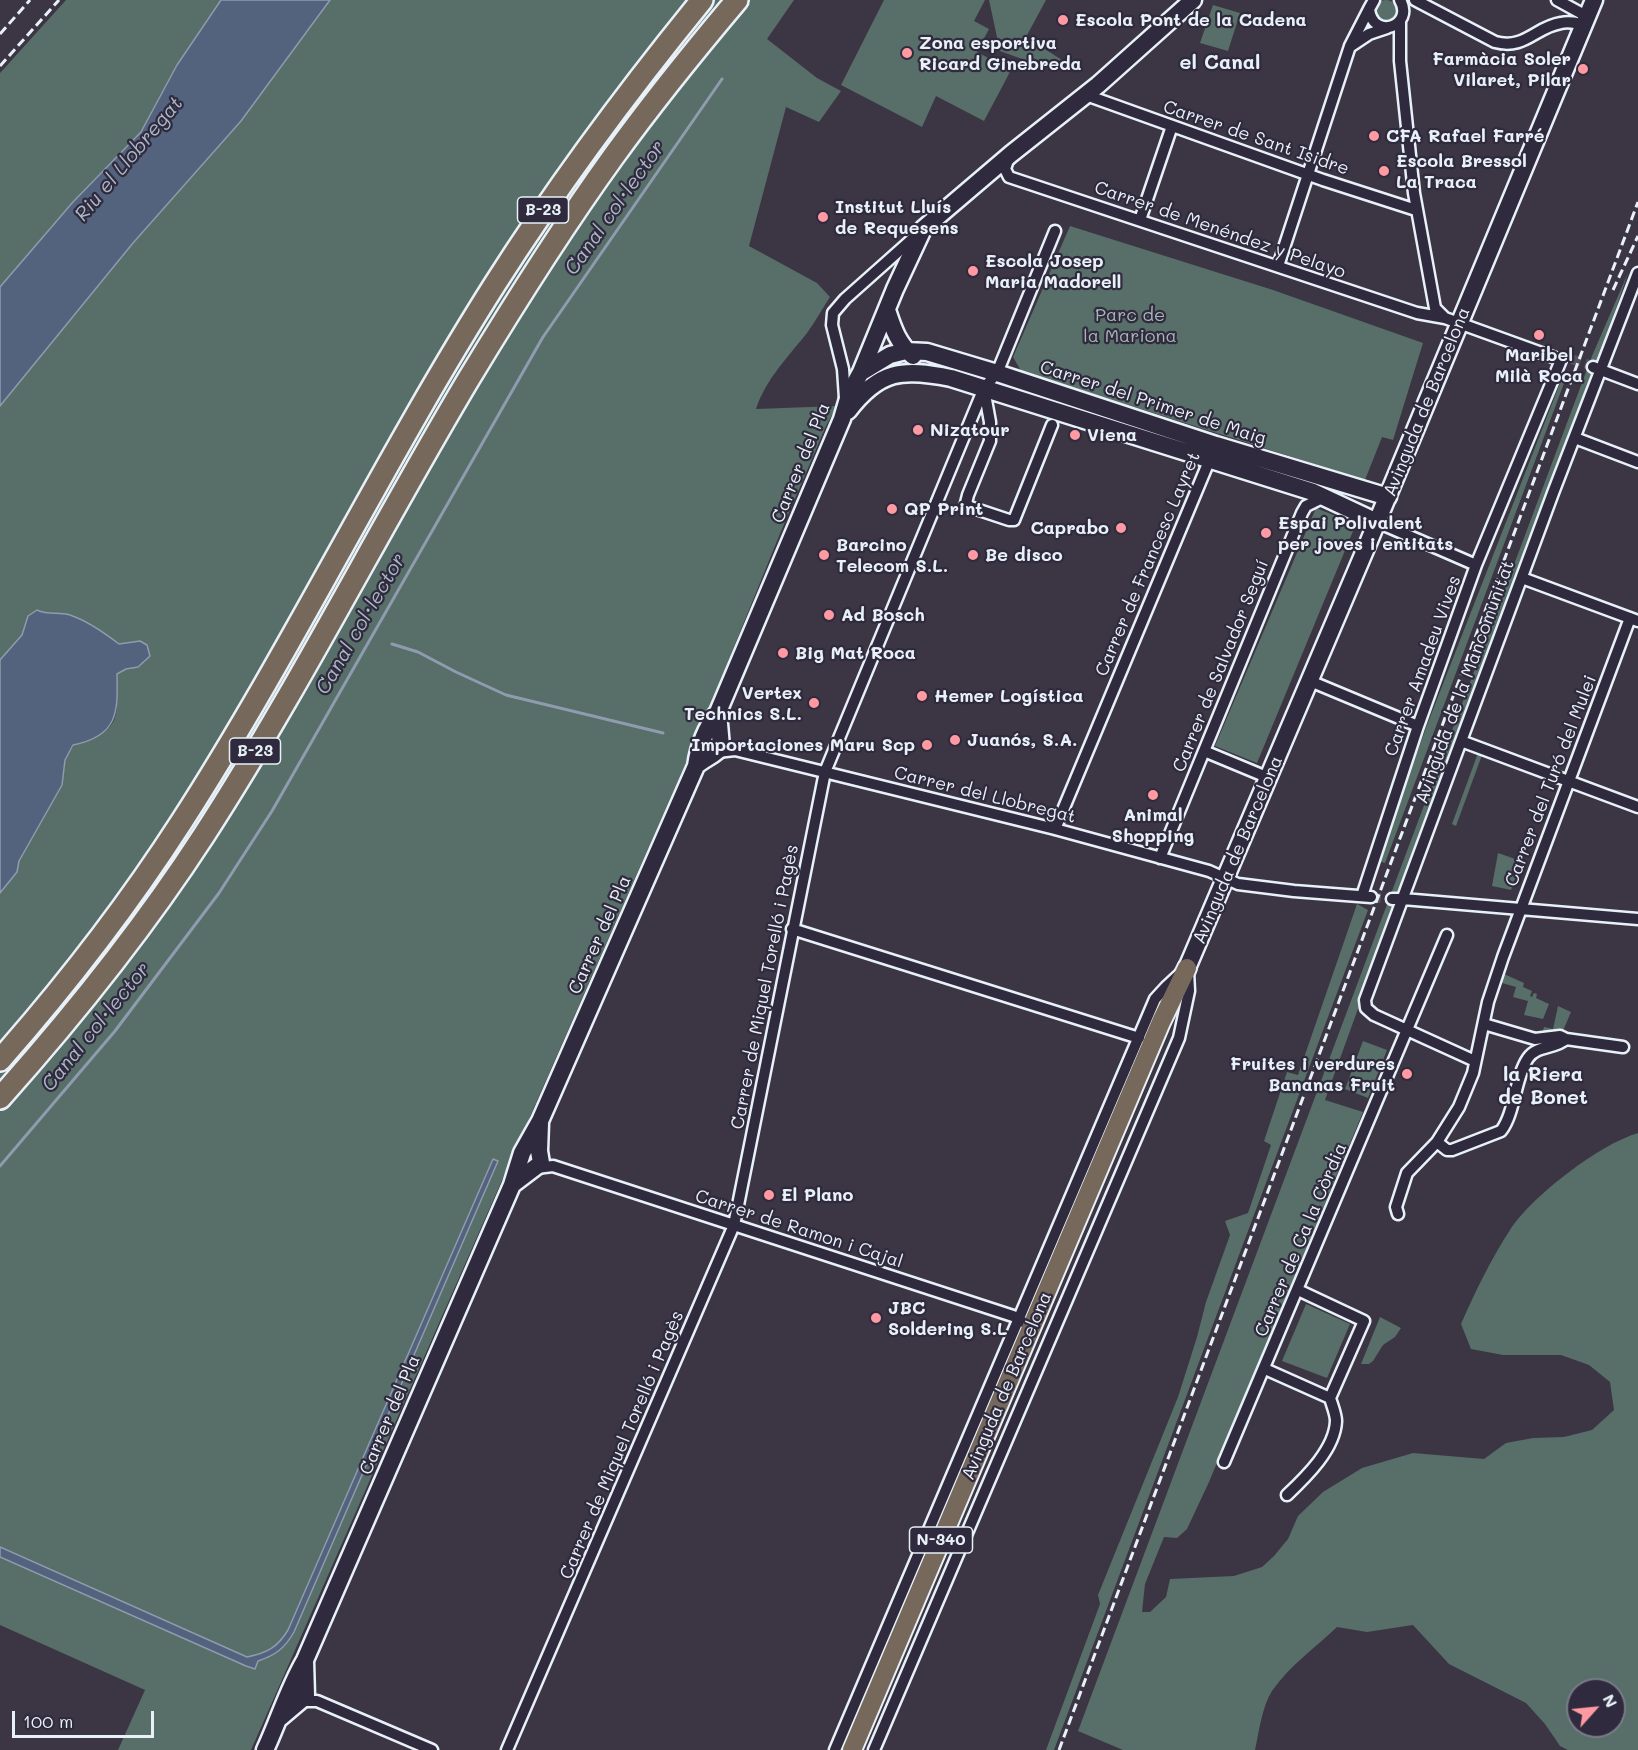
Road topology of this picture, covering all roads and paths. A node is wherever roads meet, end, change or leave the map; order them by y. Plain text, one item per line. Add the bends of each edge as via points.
1 (702, 0) edge
2 (737, 0) edge
3 (1193, 0) edge
4 (1400, 0) edge
5 (1415, 0) edge
6 (1557, 0) edge
7 (1594, 0) edge
8 (1371, 3) edge
9 (1400, 21) junction
10 (1586, 21) junction
11 (1386, 28) junction
12 (1350, 46) junction
13 (1086, 95) junction
14 (1172, 126) junction
15 (1011, 154) junction
16 (1307, 174) junction
17 (1416, 210) junction
18 (1140, 220) junction
19 (923, 230) junction
20 (1055, 231) dead end
21 (1278, 266) junction
22 (1638, 273) edge
23 (887, 310) junction
24 (1452, 320) junction
25 (906, 351) junction
26 (1566, 360) joint
27 (1596, 368) junction
28 (861, 372) junction
29 (997, 373) junction
30 (934, 374) junction
31 (1638, 384) edge
32 (984, 388) junction
33 (844, 413) junction
34 (1052, 425) dead end
35 (1575, 438) junction
36 (1213, 452) junction
37 (1638, 462) edge
38 (1324, 497) junction
39 (1388, 497) junction
40 (1377, 522) junction
41 (1476, 566) junction
42 (1522, 578) junction
43 (1634, 619) edge
44 (1310, 681) junction
45 (1418, 726) junction
46 (1461, 741) junction
47 (710, 745) junction
48 (1204, 751) junction
49 (825, 772) junction
50 (1269, 778) junction
51 (1569, 781) junction
52 (1638, 807) edge
53 (1055, 829) junction
54 (1160, 858) junction
55 (1226, 879) junction
56 (1366, 896) joint
57 (1397, 899) junction
58 (1520, 909) junction
59 (1638, 919) edge
60 (792, 929) junction
61 (1447, 934) dead end
62 (1187, 968) junction
63 (1155, 1019) junction
64 (1484, 1024) junction
65 (1406, 1030) junction
66 (1139, 1038) junction
67 (1566, 1039) junction
68 (1623, 1047) dead end
69 (1172, 1052) junction
70 (0, 1060) edge
71 (1475, 1061) junction
72 (0, 1098) edge
73 (1437, 1142) junction
74 (535, 1160) junction
75 (1398, 1214) dead end
76 (734, 1225) junction
77 (1298, 1290) junction
78 (1025, 1324) junction
79 (1265, 1369) junction
80 (1330, 1398) junction
81 (1224, 1462) dead end
82 (1287, 1496) dead end
83 (301, 1694) junction
84 (265, 1750) edge
85 (432, 1750) edge
86 (507, 1750) edge
87 (835, 1750) edge
88 (852, 1750) edge
89 (874, 1750) edge

1 - 70 highway, B-23 via 584,150 494,286 182,822 111,923
2 - 72 highway, B-23 via 613,157 539,266 196,847 89,995
3 - 13 main road
4 - 9 street via 1404,11
5 - 10 street via 1505,44 1523,41 1559,23
6 - 10 street
7 - 10 main road, Avinguda de Barcelona / N-340
8 - 11 street via 1370,15 1376,24
8 - 12 street
9 - 11 street
9 - 17 street via 1400,61
10 - 24 main road, Avinguda de Barcelona / N-340
11 - 12 street
12 - 16 street
13 - 14 street, Carrer de Sant Isidre
13 - 15 main road
14 - 16 street, Carrer de Sant Isidre
14 - 18 street
15 - 18 street, Carrer de Menéndez y Pelayo via 1005,164 1009,177
15 - 19 main road
16 - 17 street, Carrer de Sant Isidre
16 - 21 street
17 - 24 street via 1433,303 1437,311
18 - 21 street, Carrer de Menéndez y Pelayo
19 - 23 main road, Carrer del Pla
19 - 33 street via 840,303 833,314 843,369
20 - 29 street, Carrer de Miquel Torelló i Pagès
21 - 24 street, Carrer de Menéndez y Pelayo via 1417,313
22 - 27 street, Avinguda de la Mancomunitat via 1608,353
23 - 25 main road, Carrer del Primer de Maig
23 - 28 main road, Carrer del Pla
24 - 26 street, Carrer de Menéndez y Pelayo
24 - 39 main road, Avinguda de Barcelona / N-340
25 - 28 main road, Carrer del Primer de Maig via 883,358
25 - 29 main road, Carrer del Primer de Maig via 927,352
25 - 30 main road, Carrer del Primer de Maig
26 - 41 street, Carrer Amadeu Vives
27 - 31 street
27 - 35 street, Avinguda de la Mancomunitat
28 - 33 main road, Carrer del Pla
29 - 32 street, Carrer de Miquel Torelló i Pagès
29 - 36 main road, Carrer del Primer de Maig
30 - 32 main road, Carrer del Primer de Maig
30 - 33 main road, Carrer del Primer de Maig via 900,373 878,382
32 - 34 street via 990,441 968,495 966,502 970,507 1014,520
32 - 36 main road, Carrer del Primer de Maig
32 - 49 street, Carrer de Miquel Torelló i Pagès
33 - 47 main road, Carrer del Pla via 718,712
35 - 37 street
35 - 42 street, Avinguda de la Mancomunitat
36 - 38 main road, Carrer del Primer de Maig
36 - 39 main road, Carrer del Primer de Maig
36 - 53 street, Carrer de Francesc Layret
38 - 40 main road, Carrer del Primer de Maig
38 - 48 street, Carrer de Salvador Seguí via 1306,506 1302,513
39 - 40 main road, Avinguda de Barcelona / N-340
40 - 41 street
40 - 44 main road, Avinguda de Barcelona / N-340
41 - 45 street, Carrer Amadeu Vives
42 - 43 street
42 - 46 street, Avinguda de la Mancomunitat
43 - 51 street, Carrer del Turó del Mulei
44 - 45 street
44 - 50 main road, Avinguda de Barcelona / N-340
45 - 56 street, Carrer Amadeu Vives
46 - 51 street
46 - 57 street, Avinguda de la Mancomunitat
47 - 49 street, Carrer del Llobregat via 728,742 735,750
47 - 74 main road, Carrer del Pla via 696,766 540,1120
48 - 50 street
48 - 54 street, Carrer de Salvador Seguí
49 - 53 street, Carrer del Llobregat
49 - 60 street, Carrer de Miquel Torelló i Pagès
50 - 55 main road, Avinguda de Barcelona / N-340
51 - 52 street
51 - 58 street, Carrer del Turó del Mulei
53 - 54 street, Carrer del Llobregat
54 - 55 street, Carrer del Llobregat
55 - 56 street, Carrer del Llobregat via 1247,886
55 - 62 main road, Avinguda de Barcelona / N-340
57 - 58 street
57 - 65 street, Avinguda de la Mancomunitat via 1365,1000 1366,1008 1374,1015
58 - 59 street
58 - 64 street, Carrer del Turó del Mulei
60 - 66 street
60 - 76 street, Carrer de Miquel Torelló i Pagès
61 - 65 street, Carrer de Ca la Còrdia
62 - 63 main road, Avinguda de Barcelona / N-340
62 - 69 street, Avinguda de Barcelona via 1189,991
63 - 66 street, Avinguda de Barcelona
63 - 69 street, Avinguda de Barcelona via 1175,1030
63 - 78 main road, Avinguda de Barcelona / N-340
64 - 67 street via 1535,1039
64 - 71 street, Carrer del Turó del Mulei
65 - 71 street
65 - 77 street, Carrer de Ca la Còrdia
66 - 78 street, Avinguda de Barcelona
67 - 68 street
67 - 73 street via 1539,1048 1528,1058 1501,1131 1452,1150
69 - 89 street, Avinguda de Barcelona
71 - 73 street, Carrer del Turó del Mulei via 1459,1107
73 - 75 street, Carrer del Turó del Mulei via 1407,1173 1396,1207
74 - 76 street, Carrer de Ramon i Cajal
74 - 83 main road, Carrer del Pla via 512,1185 305,1660
76 - 78 street, Carrer de Ramon i Cajal
76 - 86 street, Carrer de Miquel Torelló i Pagès
77 - 79 street, Carrer de Ca la Còrdia
77 - 80 street via 1364,1321
78 - 87 street, Avinguda de Barcelona
78 - 88 main road, Avinguda de Barcelona / N-340
79 - 80 street
79 - 81 street, Carrer de Ca la Còrdia
80 - 82 street via 1336,1420 1333,1434 1317,1465
83 - 84 main road, Carrer del Pla via 279,1719
83 - 85 street

